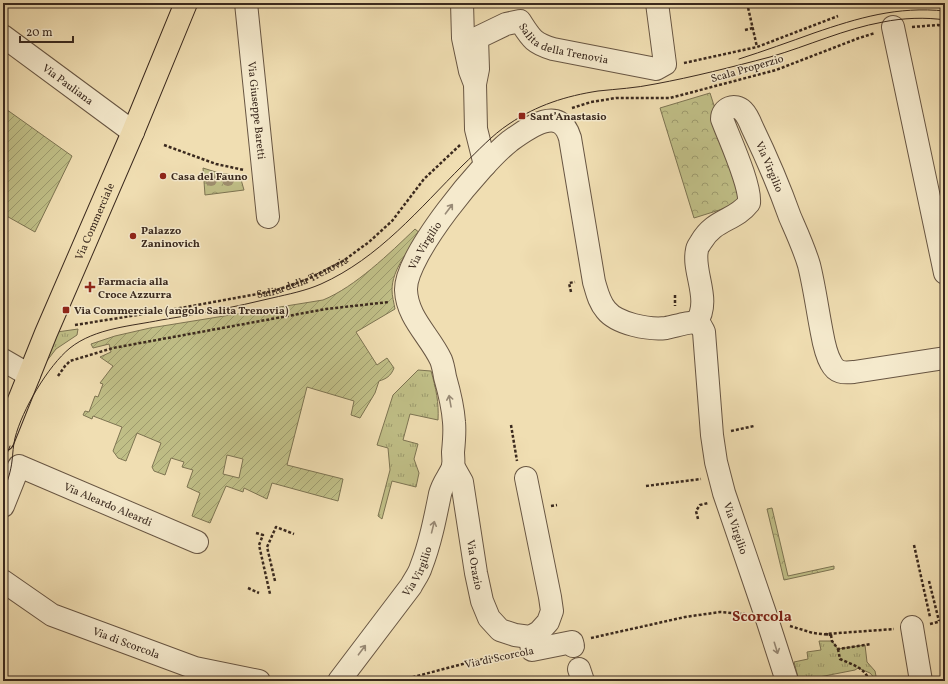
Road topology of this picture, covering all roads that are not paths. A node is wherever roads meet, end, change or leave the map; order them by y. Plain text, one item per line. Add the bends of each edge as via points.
1 (186, 3) edge
2 (246, 3) edge
3 (462, 3) edge
4 (657, 3) edge
5 (893, 27) road end
6 (3, 36) edge
7 (475, 84) junction
8 (133, 132) junction
9 (485, 165) junction
10 (268, 217) dead end
11 (945, 274) edge
12 (696, 323) junction
13 (945, 358) edge
14 (16, 368) edge
15 (3, 440) edge
16 (453, 466) junction
17 (526, 478) road end
18 (3, 506) edge
19 (197, 542) dead end
20 (3, 581) edge
21 (922, 625) road end
22 (531, 643) junction
23 (573, 646) dead end
24 (259, 681) edge
25 (339, 681) edge
26 (786, 681) edge
27 (921, 681) edge

1 - 8 main road, Via Commerciale
2 - 10 street, Via Giuseppe Baretti
3 - 7 street, Salita della Trenovia via 463,38
4 - 7 street, Salita della Trenovia via 665,64 656,69 540,45 533,40 520,21 506,24 477,38 478,69
5 - 11 street
6 - 8 street, Via Pauliana
7 - 9 street, Salita della Trenovia via 476,129
8 - 14 main road, Via Commerciale
9 - 12 street, Via Virgilio via 525,130 542,122 554,120 563,123 570,138 594,282 606,311 631,325 651,328
16 -> 9 street, Via Virgilio via 454,421 445,374 441,361 411,311 406,282 419,251
12 - 13 street, Via Virgilio via 702,305 697,250 708,231 738,213 749,203 744,176 722,119 722,114 732,107 743,111 751,123 806,256 824,341 829,361 834,368 841,373 854,372
12 -> 26 street, Via Virgilio via 704,332 716,462
14 - 15 main road, Via Commerciale
16 - 22 street, Via Orazio via 462,482 476,573 489,618 500,630
25 -> 16 street, Via Virgilio via 411,586 421,568 433,529 442,485
17 - 22 street via 552,611 548,622
18 - 19 street, Via Aleardo Aleardi via 19,466
20 - 24 street, Via di Scorcola via 52,615 196,668
21 - 27 street
22 - 23 street, Via di Scorcola via 572,642

